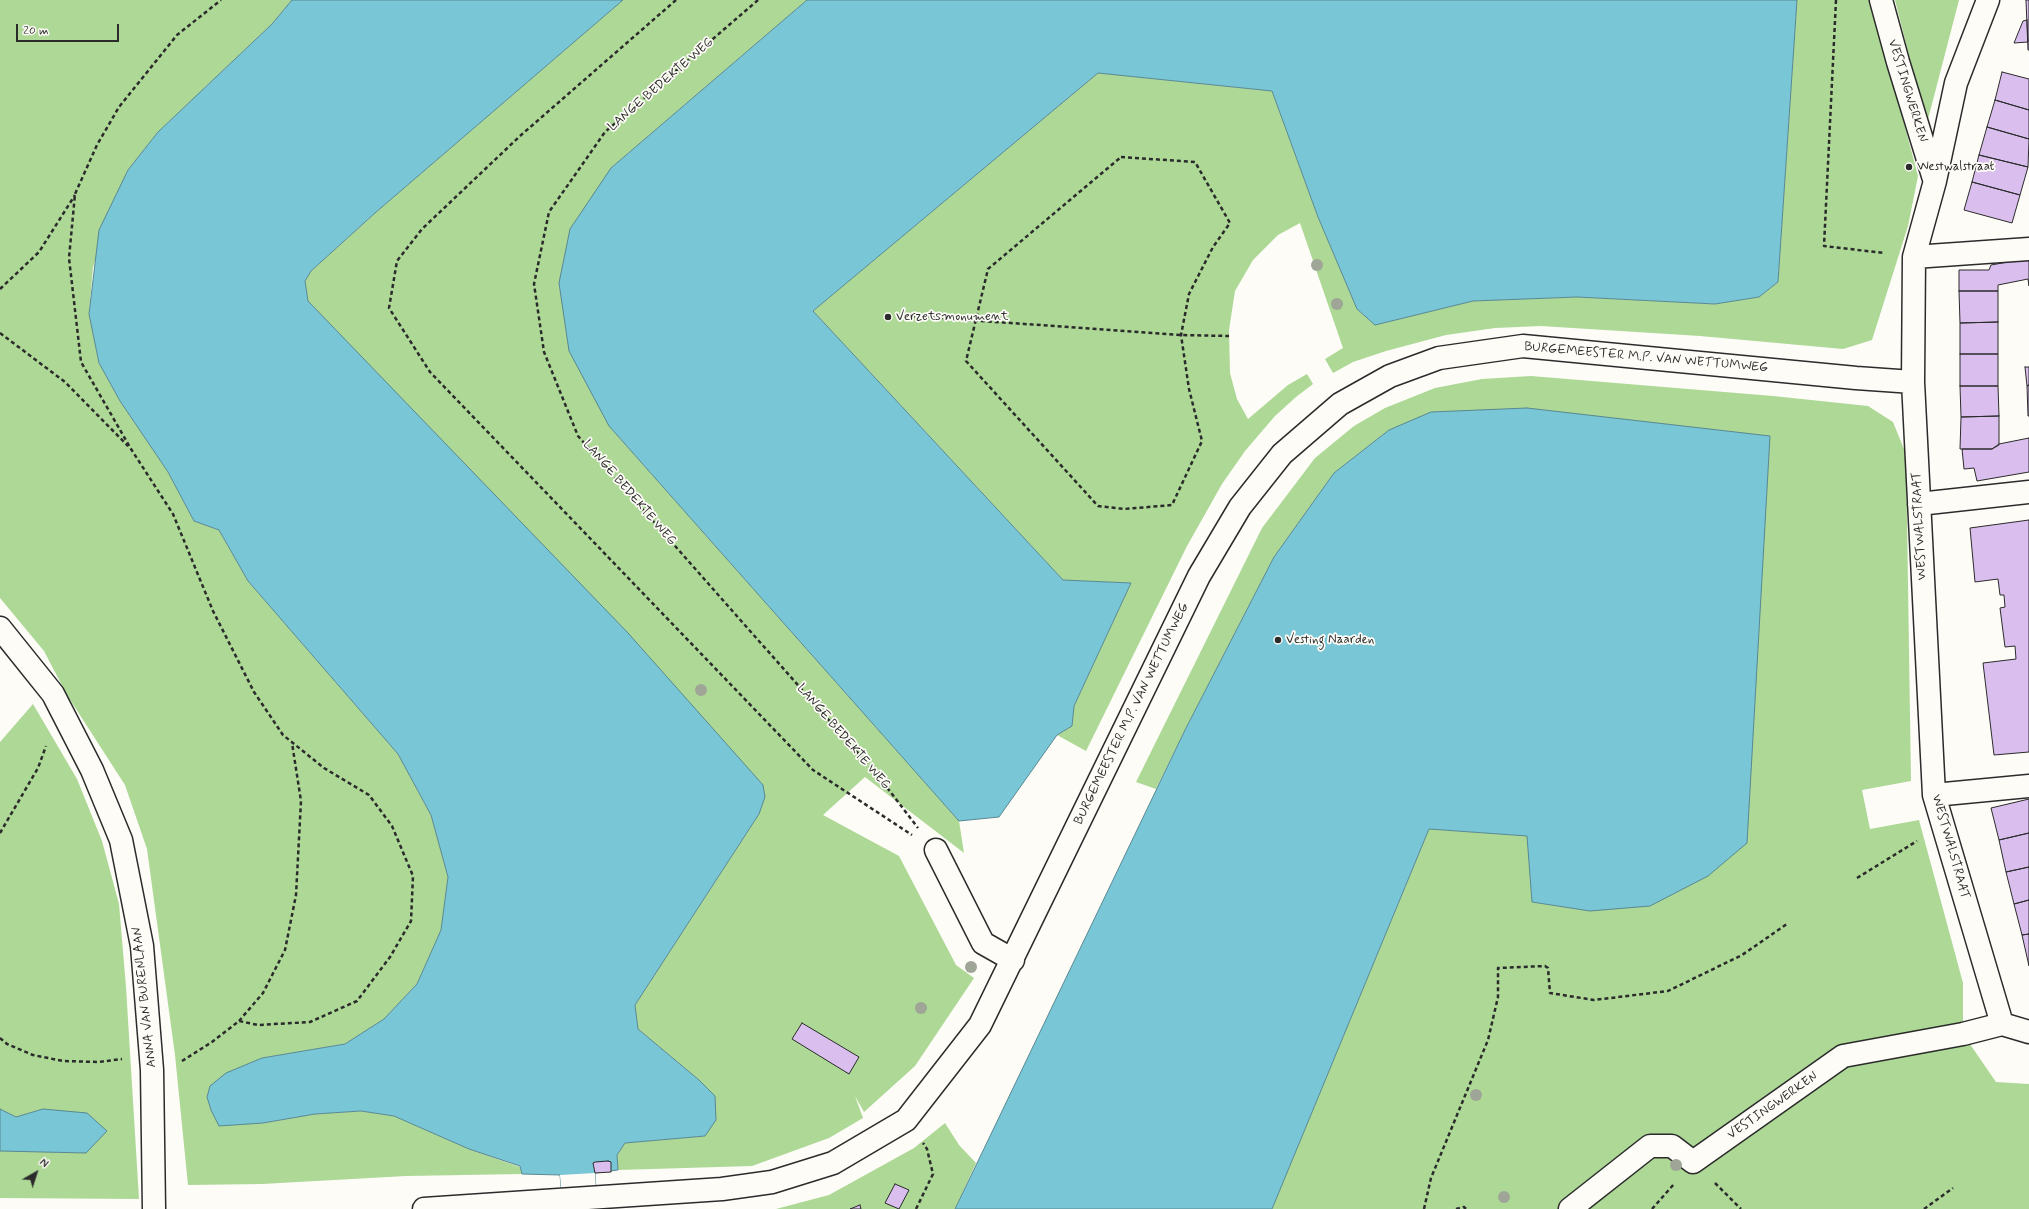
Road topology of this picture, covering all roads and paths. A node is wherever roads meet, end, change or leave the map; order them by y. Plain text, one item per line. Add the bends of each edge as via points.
1 (221, 0) edge
2 (676, 0) edge
3 (758, 0) edge
4 (1836, 0) edge
5 (1881, 0) edge
6 (1988, 0) edge
7 (1935, 181) junction
8 (75, 194) junction
9 (2029, 248) edge
10 (1886, 254) dead end
11 (1914, 257) junction
12 (0, 289) edge
13 (897, 315) dead end
14 (976, 321) junction
15 (0, 333) edge
16 (1181, 335) junction
17 (1229, 336) dead end
18 (1913, 382) junction
19 (131, 449) junction
20 (2029, 492) edge
21 (1919, 504) junction
22 (0, 628) edge
23 (65, 718) junction
24 (292, 742) junction
25 (2029, 786) edge
26 (1934, 795) junction
27 (0, 833) edge
28 (1910, 846) dead end
29 (936, 850) junction
30 (1857, 878) dead end
31 (1786, 924) dead end
32 (1013, 960) junction
33 (239, 1021) junction
34 (2002, 1024) junction
35 (2029, 1032) edge
36 (0, 1038) edge
37 (152, 1063) junction
38 (906, 1120) junction
39 (1693, 1162) junction
40 (1953, 1188) dead end
41 (154, 1209) edge
42 (424, 1209) edge
43 (916, 1209) edge
44 (1424, 1209) edge
45 (1456, 1209) edge
46 (1466, 1209) edge
47 (1570, 1209) edge
48 (1741, 1209) edge
49 (1924, 1209) edge

1 - 8 path via 177,35 119,107 97,145
2 - 29 path via 520,136 422,230 397,261 389,308 430,372 813,770
3 - 29 path, LANGE BEDEKTE WEG via 605,132 549,212 534,284 544,352 578,436 879,777
4 - 10 path via 1824,246
5 - 7 street, VESTINGWERKEN
6 - 7 street, WESTWALSTRAAT via 1956,83
7 - 11 street, WESTWALSTRAAT
8 - 12 path via 39,252
8 - 19 path via 69,258 81,362
9 - 11 street
11 - 18 street, WESTWALSTRAAT
13 - 14 path
14 - 16 path
14 - 16 path via 966,361 1098,506 1124,510 1172,505 1202,441 1189,389
14 - 16 path via 988,269 1121,157 1195,162 1230,223 1209,253 1189,294
15 - 19 path via 65,382
16 - 17 path
18 - 21 street, WESTWALSTRAAT
18 - 32 street, BURGEMEESTER M.P. VAN WETTUMWEG via 1523,346 1439,358 1390,376 1340,404 1282,454 1240,507 1203,570
19 - 24 path via 173,514 213,611 254,692 283,735
20 - 21 street
21 - 26 street, WESTWALSTRAAT
22 - 23 street, ANNA VAN BURENLAAN via 53,694
23 - 27 path via 48,741 38,768
23 - 37 street, ANNA VAN BURENLAAN via 92,770 121,840 142,946
24 - 33 path via 301,801 296,895 285,950 263,993
24 - 33 path via 324,768 370,795 392,826 413,876 411,921 390,957 357,1001 310,1022 258,1025
25 - 26 street
26 - 34 street, WESTWALSTRAAT
28 - 30 path
29 - 32 street via 983,943
31 - 44 path via 1742,955 1668,991 1594,1000 1550,993 1548,968 1545,966 1498,968 1498,997 1488,1040 1431,1178
32 - 38 street, BURGEMEESTER M.P. VAN WETTUMWEG via 980,1025
33 - 37 path via 186,1059
34 - 35 street
34 - 39 street, VESTINGWERKEN via 1963,1034 1843,1056
36 - 37 path via 7,1044 33,1055 63,1061
37 - 41 street, ANNA VAN BURENLAAN
38 - 42 street, BURGEMEESTER M.P. VAN WETTUMWEG via 833,1163 772,1182 722,1190
38 - 43 path via 927,1149 933,1174
39 - 47 street via 1672,1146 1650,1146
39 - 48 path
40 - 49 path
45 - 46 path

